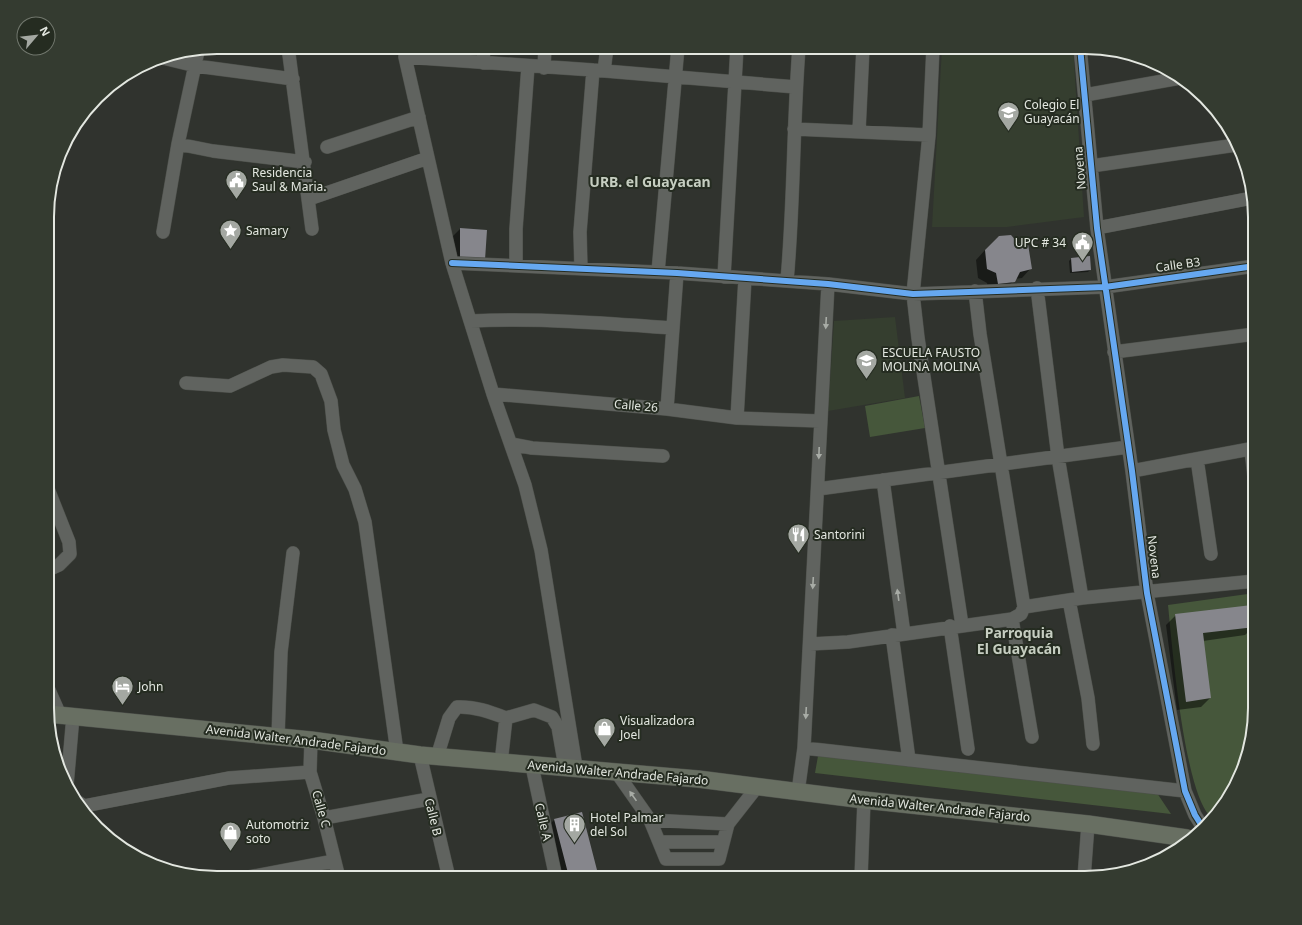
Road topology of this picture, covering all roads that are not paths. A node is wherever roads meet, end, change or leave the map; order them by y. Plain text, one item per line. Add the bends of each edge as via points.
1 (289, 54) edge
2 (406, 54) edge
3 (420, 54) edge
4 (484, 54) edge
5 (545, 54) edge
6 (604, 54) edge
7 (677, 54) edge
8 (737, 54) edge
9 (798, 54) edge
10 (863, 54) edge
11 (933, 54) edge
12 (1081, 54) edge
13 (197, 55) edge
14 (173, 61) edge
15 (483, 63) junction
16 (196, 66) junction
17 (528, 66) junction
18 (544, 68) junction
19 (598, 70) junction
20 (675, 77) junction
21 (293, 79) junction
22 (1171, 80) edge
23 (735, 82) junction
24 (796, 87) junction
25 (1085, 95) junction
26 (419, 117) junction
27 (794, 129) junction
28 (859, 132) junction
29 (929, 135) junction
30 (178, 144) junction
31 (1231, 146) edge
32 (327, 147) dead end
33 (428, 158) junction
34 (305, 162) junction
35 (1091, 166) junction
36 (309, 199) junction
37 (1247, 199) edge
38 (1097, 228) junction
39 (312, 229) dead end
40 (162, 232) dead end
41 (452, 263) junction
42 (516, 266) junction
43 (1248, 267) edge
44 (581, 269) junction
45 (658, 272) junction
46 (677, 273) junction
47 (724, 277) junction
48 (745, 278) junction
49 (786, 281) junction
50 (828, 284) junction
51 (1105, 287) junction
52 (1037, 288) junction
53 (975, 291) junction
54 (913, 294) junction
55 (471, 321) junction
56 (673, 328) junction
57 (1248, 335) edge
58 (1114, 352) junction
59 (186, 383) dead end
60 (493, 394) junction
61 (667, 409) junction
62 (737, 418) junction
63 (820, 421) junction
64 (512, 444) junction
65 (1128, 447) junction
66 (1248, 449) edge
67 (663, 456) dead end
68 (1058, 457) junction
69 (1197, 458) junction
70 (1002, 464) junction
71 (1132, 471) junction
72 (939, 474) junction
73 (883, 480) junction
74 (818, 489) junction
75 (54, 504) edge
76 (293, 553) dead end
77 (1211, 554) dead end
78 (54, 567) edge
79 (1248, 582) edge
80 (1147, 593) junction
81 (1082, 598) junction
82 (1069, 600) junction
83 (1024, 607) junction
84 (1012, 619) junction
85 (956, 626) junction
86 (898, 635) junction
87 (810, 644) junction
88 (54, 700) edge
89 (61, 715) edge
90 (506, 718) junction
91 (278, 737) junction
92 (1032, 737) dead end
93 (311, 740) junction
94 (1093, 744) dead end
95 (804, 748) junction
96 (968, 749) dead end
97 (397, 752) junction
98 (420, 755) junction
99 (437, 757) junction
100 (909, 760) junction
101 (501, 763) junction
102 (532, 766) junction
103 (570, 767) junction
104 (66, 769) edge
105 (310, 772) junction
106 (617, 772) junction
107 (757, 787) junction
108 (1185, 791) junction
109 (798, 792) junction
110 (429, 799) junction
111 (864, 800) junction
112 (87, 805) edge
113 (324, 818) junction
114 (650, 820) junction
115 (1200, 823) edge
116 (728, 824) junction
117 (1088, 824) junction
118 (1183, 837) edge
119 (334, 861) junction
120 (281, 871) edge
121 (337, 871) edge
122 (447, 871) edge
123 (554, 871) edge
124 (861, 871) edge
125 (1085, 871) edge

1 - 21 street
2 - 26 street
3 - 15 street
4 - 15 street
5 - 18 street
6 - 19 street
7 - 20 street
8 - 23 street
9 - 24 street
10 - 28 street
11 - 29 street
12 - 25 street, Novena
13 - 16 street
14 - 16 street
15 - 17 street
16 - 21 street
16 - 30 street
17 - 18 street
17 - 42 street via 516,229
18 - 19 street
19 - 20 street
19 - 44 street via 580,232
20 - 23 street
20 - 45 street
21 - 34 street
22 - 25 street
23 - 24 street
23 - 47 street
24 - 27 street
25 - 35 street, Novena
26 - 32 street
26 - 33 street
27 - 28 street
27 - 49 street via 790,245
28 - 29 street
29 - 54 street
30 - 34 street via 213,151
30 - 40 street
31 - 35 street
33 - 36 street
33 - 41 street
34 - 36 street
35 - 38 street, Novena
36 - 39 street
37 - 38 street
38 - 51 street, Novena
41 - 42 street
41 - 55 street
42 - 44 street
43 - 51 street, Calle B3
44 - 45 street
45 - 46 street
46 - 47 street
46 - 56 street, Calle 26
47 - 48 street
48 - 49 street
48 - 62 street
49 - 50 street
50 - 54 street
50 -> 63 street
51 - 52 street
51 - 58 street, Novena
52 - 53 street
52 - 68 street
53 - 54 street
53 - 70 street
54 - 72 street
55 - 56 street via 570,320
55 - 60 street
56 - 61 street, Calle 26
57 - 58 street
58 - 65 street, Novena
59 - 97 street via 230,386 244,382 261,370 284,364 313,366 321,374 331,401 334,430 343,465 355,489 365,522
60 - 61 street, Calle 26
60 - 64 street
61 - 62 street
62 - 63 street
63 -> 74 street
64 - 67 street via 532,448
64 - 103 street via 541,550
65 - 68 street
65 - 71 street, Novena
66 - 69 street
68 - 70 street
68 - 81 street
69 - 71 street
69 - 77 street
70 - 72 street
70 - 83 street
71 - 80 street, Novena
72 - 73 street
72 - 85 street
73 - 74 street
86 -> 73 street
74 -> 87 street
75 - 78 street via 69,542 70,554
76 - 91 street via 281,652
79 - 80 street
80 - 81 street
80 - 108 street, Novena
81 - 82 street
82 - 83 street
82 - 94 street via 1088,698
83 - 84 street via 1021,614
84 - 85 street
84 - 92 street
85 - 86 street
85 - 96 street
86 - 87 street
86 - 100 street
87 -> 95 street
88 - 89 street
89 - 91 main road, Avenida Walter Andrade Fajardo
89 - 104 street
90 - 99 street via 466,706 457,707 449,718
90 - 101 street
90 - 103 street via 534,710 552,716
91 - 93 main road, Avenida Walter Andrade Fajardo
93 - 97 main road, Avenida Walter Andrade Fajardo
93 - 105 street, Calle C
95 - 100 street
95 - 109 street
97 - 98 main road, Avenida Walter Andrade Fajardo
98 - 99 main road, Avenida Walter Andrade Fajardo
98 - 110 street, Calle B
99 - 101 main road, Avenida Walter Andrade Fajardo
100 - 108 street
101 - 102 main road, Avenida Walter Andrade Fajardo
102 - 103 main road, Avenida Walter Andrade Fajardo
102 - 123 street, Calle A
103 - 106 main road, Avenida Walter Andrade Fajardo
105 - 112 street via 229,778
105 - 113 street, Calle C
106 - 107 main road, Avenida Walter Andrade Fajardo
114 -> 106 street
107 - 109 main road, Avenida Walter Andrade Fajardo
107 - 116 street
108 - 115 street, Novena
109 - 111 main road, Avenida Walter Andrade Fajardo
110 - 113 street
110 - 122 street, Calle B
111 - 117 main road, Avenida Walter Andrade Fajardo
111 - 124 street
113 - 119 street, Calle C
114 - 116 street
114 - 116 street via 660,842 722,842
117 - 118 main road, Avenida Walter Andrade Fajardo
117 - 125 street
119 - 120 street
119 - 121 street, Calle C

